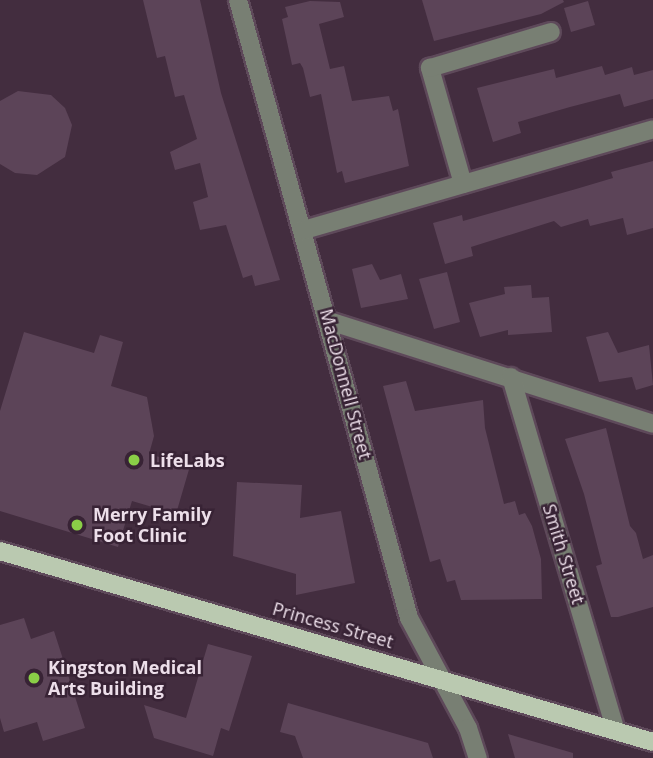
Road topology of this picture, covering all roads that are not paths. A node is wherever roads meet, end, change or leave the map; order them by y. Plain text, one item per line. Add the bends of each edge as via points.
1 (238, 0) edge
2 (551, 32) dead end
3 (653, 128) edge
4 (463, 184) junction
5 (304, 230) junction
6 (329, 321) junction
7 (511, 377) junction
8 (653, 424) edge
9 (0, 551) edge
10 (440, 677) junction
11 (616, 731) junction
12 (653, 742) edge
13 (478, 758) edge

1 - 5 street, MacDonnell Street
2 - 4 street via 430,68
3 - 4 street
4 - 5 street
5 - 6 street, MacDonnell Street
6 - 7 street
6 - 10 street, MacDonnell Street via 409,618
7 - 8 street
7 - 11 street, Smith Street
9 - 10 main road, Princess Street
10 - 11 main road, Princess Street
10 - 13 street, MacDonnell Street via 468,728
11 - 12 main road, Princess Street

